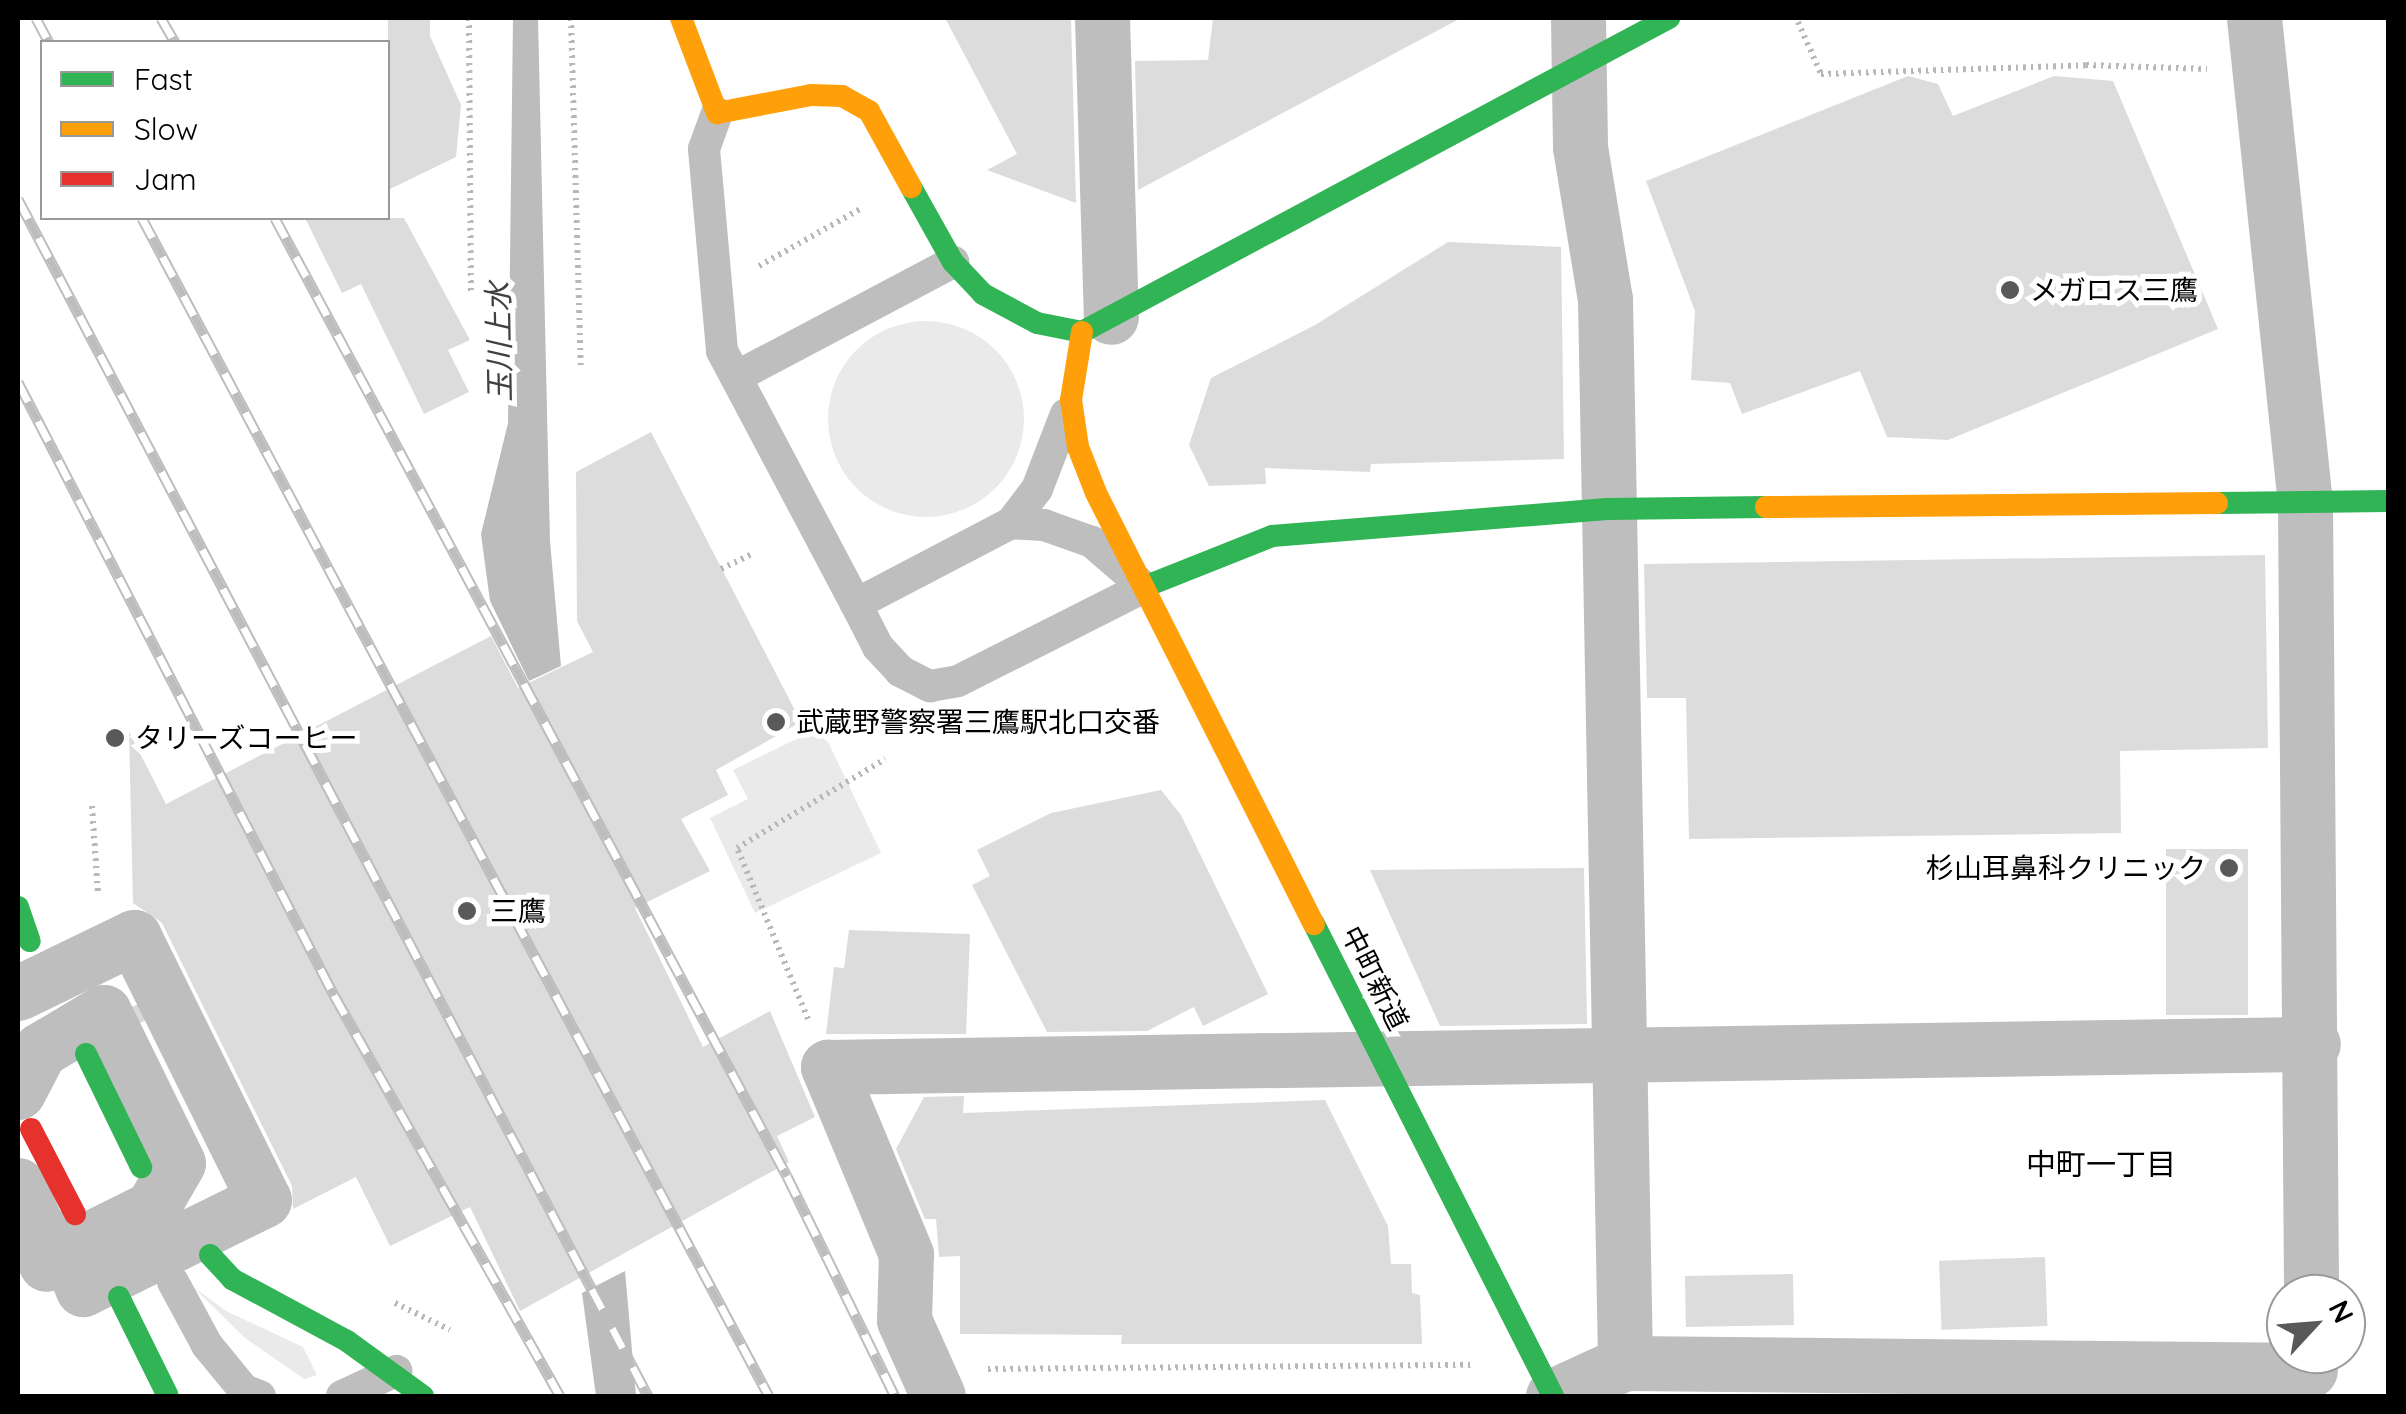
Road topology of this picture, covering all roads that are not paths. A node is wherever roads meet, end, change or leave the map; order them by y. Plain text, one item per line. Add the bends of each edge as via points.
1 (680, 18) edge
2 (1102, 18) edge
3 (1670, 18) edge
4 (2254, 18) edge
5 (1577, 43) edge
6 (717, 113) junction
7 (952, 262) junction
8 (1096, 324) junction
9 (736, 376) junction
10 (1071, 400) junction
11 (2388, 501) edge
12 (2305, 504) junction
13 (1607, 509) junction
14 (1011, 524) junction
15 (1144, 588) junction
16 (856, 604) junction
17 (18, 907) edge
18 (138, 945) junction
19 (24, 967) edge
20 (2312, 1044) junction
21 (1622, 1051) junction
22 (1382, 1058) junction
23 (41, 1063) edge
24 (131, 1174) dead end
25 (39, 1184) edge
26 (18, 1206) edge
27 (204, 1230) joint
28 (65, 1249) junction
29 (2311, 1274) edge
30 (173, 1282) dead end
31 (119, 1297) dead end
32 (1626, 1363) junction
33 (396, 1371) junction
34 (2266, 1372) edge
35 (932, 1383) edge
36 (168, 1396) edge
37 (260, 1396) edge
38 (342, 1396) edge
39 (424, 1396) edge
40 (1553, 1396) edge

1 - 6 street
2 - 8 street
3 - 5 street
4 - 12 street
5 - 8 street
5 - 13 street via 1580,146 1605,299
6 - 7 street via 811,95 842,96 869,111
6 - 9 lane via 704,149 712,292 722,351
7 - 8 street via 983,294 1038,323
7 - 9 lane
8 - 10 street, 中町新道
9 - 16 lane
10 - 14 lane via 1037,489
10 - 15 street, 中町新道 via 1078,447
11 - 12 street
12 - 13 street
12 - 20 street
13 - 15 street via 1272,536 1199,560
13 - 21 street
14 - 15 lane via 1044,526 1092,542
14 - 16 lane
15 - 16 lane via 958,682 930,686 900,671
15 - 22 street, 中町新道
17 - 19 street
18 - 19 street via 134,936
18 - 23 street
18 - 28 street via 264,1200 83,1288
20 - 21 street
20 - 29 street
21 - 22 street
21 - 32 street
22 - 35 street via 828,1067 906,1254 904,1320
22 - 40 street, 中町新道
23 - 24 lane
23 - 25 street
23 - 28 street via 104,1012 178,1163 152,1208
25 - 26 street
25 - 28 street via 37,1227
27 - 28 street
27 - 33 street via 232,1279
30 - 37 lane via 208,1345 244,1390
31 - 36 street
32 - 34 street
32 - 40 street
33 - 38 lane
33 - 39 street

